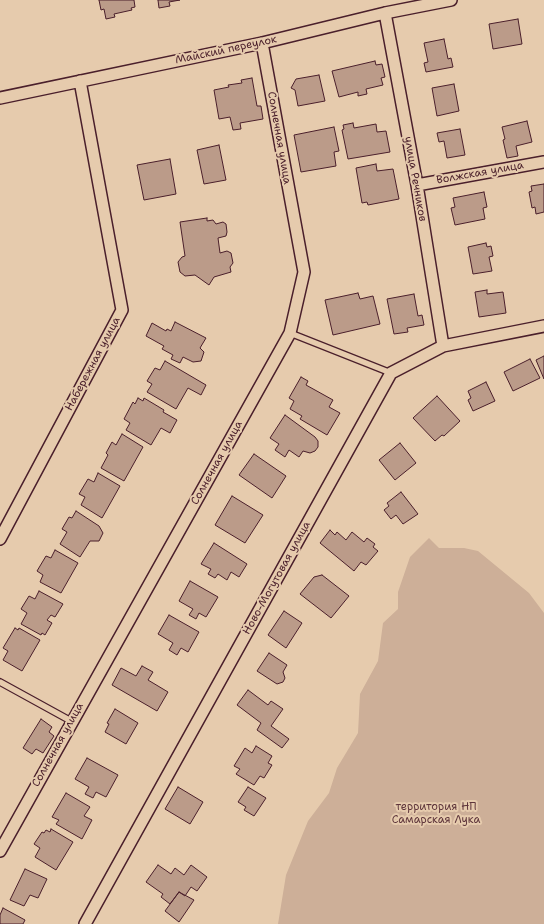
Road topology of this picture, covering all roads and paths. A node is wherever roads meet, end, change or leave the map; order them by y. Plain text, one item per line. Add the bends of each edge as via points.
1 (451, 0) edge
2 (385, 13) junction
3 (262, 43) junction
4 (80, 81) junction
5 (0, 98) edge
6 (544, 162) edge
7 (417, 185) junction
8 (544, 326) edge
9 (290, 333) junction
10 (442, 346) junction
11 (391, 373) junction
12 (0, 539) edge
13 (0, 682) edge
14 (71, 721) junction
15 (0, 851) edge
16 (85, 924) edge

1 - 2 street, Майский переулок
2 - 3 street, Майский переулок
2 - 7 street, улица Речников
3 - 4 street, Майский переулок
3 - 9 street, Солнечная улица via 304,272
4 - 5 street, Майский переулок
4 - 12 street, Набережная улица via 122,310
6 - 7 street, Волжская улица
7 - 10 street, улица Речников
8 - 10 street
9 - 11 lane
9 - 14 street, Солнечная улица
10 - 11 street
11 - 16 street, Ново-Могутовая улица
13 - 14 lane
14 - 15 street, Солнечная улица

